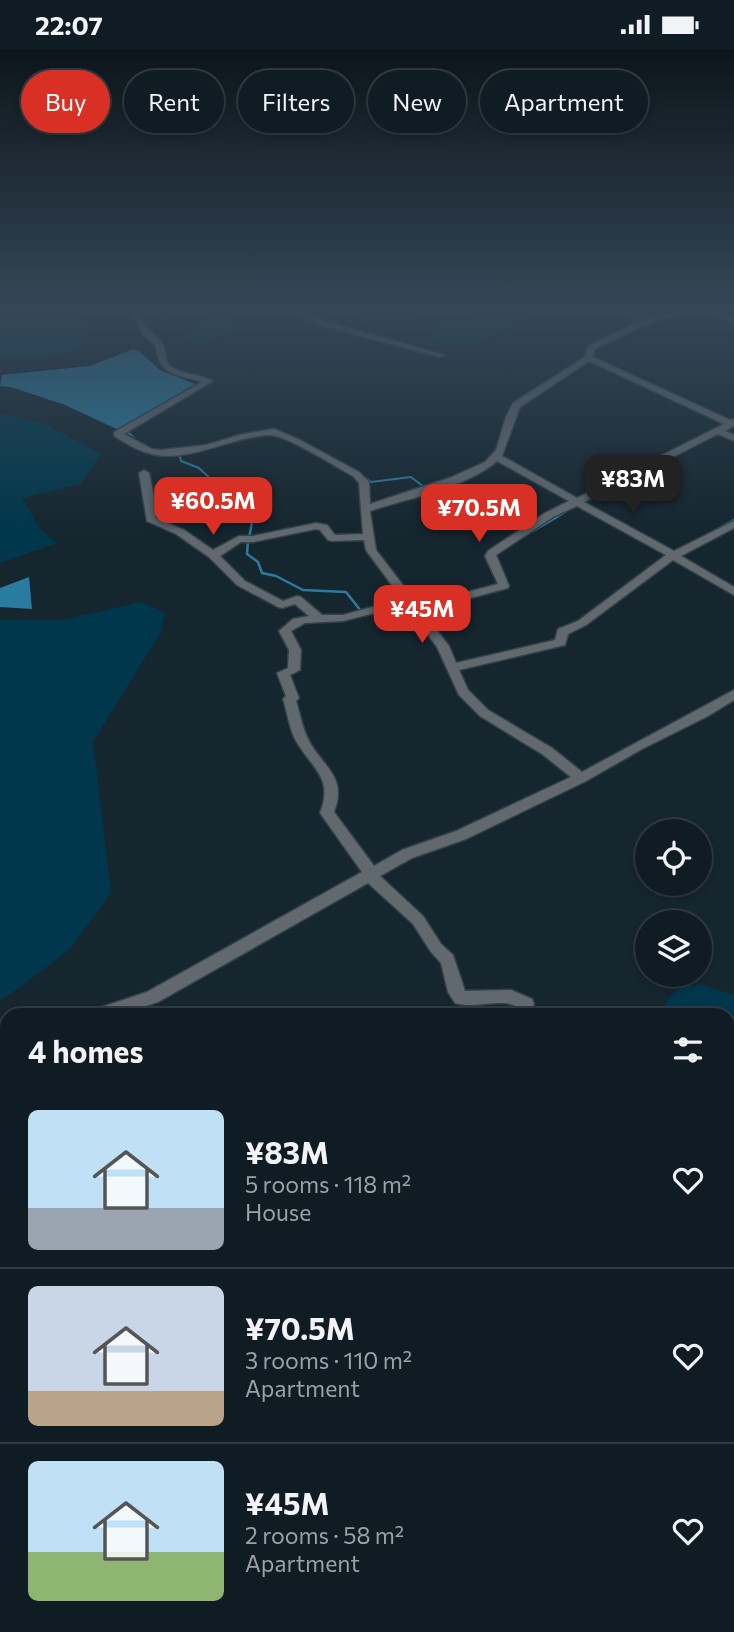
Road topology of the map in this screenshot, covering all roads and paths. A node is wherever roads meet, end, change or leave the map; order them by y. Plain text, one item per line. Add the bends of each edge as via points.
1 (204, 384) edge
2 (549, 384) edge
3 (646, 384) edge
4 (732, 423) edge
5 (718, 431) junction
6 (734, 438) edge
7 (496, 457) junction
8 (144, 473) dead end
9 (576, 502) junction
10 (365, 509) junction
11 (734, 524) edge
12 (369, 537) junction
13 (213, 555) junction
14 (672, 556) junction
15 (734, 592) edge
16 (412, 605) junction
17 (317, 617) junction
18 (452, 668) junction
19 (734, 694) edge
20 (581, 778) junction
21 (369, 874) junction
22 (526, 1004) dead end
23 (120, 1008) edge

1 - 10 street via 117,434 161,453 207,449 274,432 362,479
2 - 7 street via 516,405
3 - 4 street
4 - 5 street
5 - 6 street
5 - 9 street
7 - 9 street
7 - 10 street via 444,483
8 - 13 street via 151,519
9 - 14 street
9 - 16 street via 490,556 504,586
10 - 12 street
11 - 14 street
12 - 13 street via 332,538 316,526 239,539
12 - 16 street via 371,551
13 - 17 street via 241,583 282,605 296,599
14 - 15 street
14 - 18 street via 582,623 562,632 561,642
16 - 17 street via 340,619
16 - 18 street via 443,646
17 - 21 street via 285,631 295,650 294,670 283,674 299,734 333,788 327,813
18 - 20 street via 463,692 484,713 547,751
19 - 20 street
20 - 21 street
21 - 22 street via 418,920 448,960 461,998 502,995
21 - 23 street via 152,997

